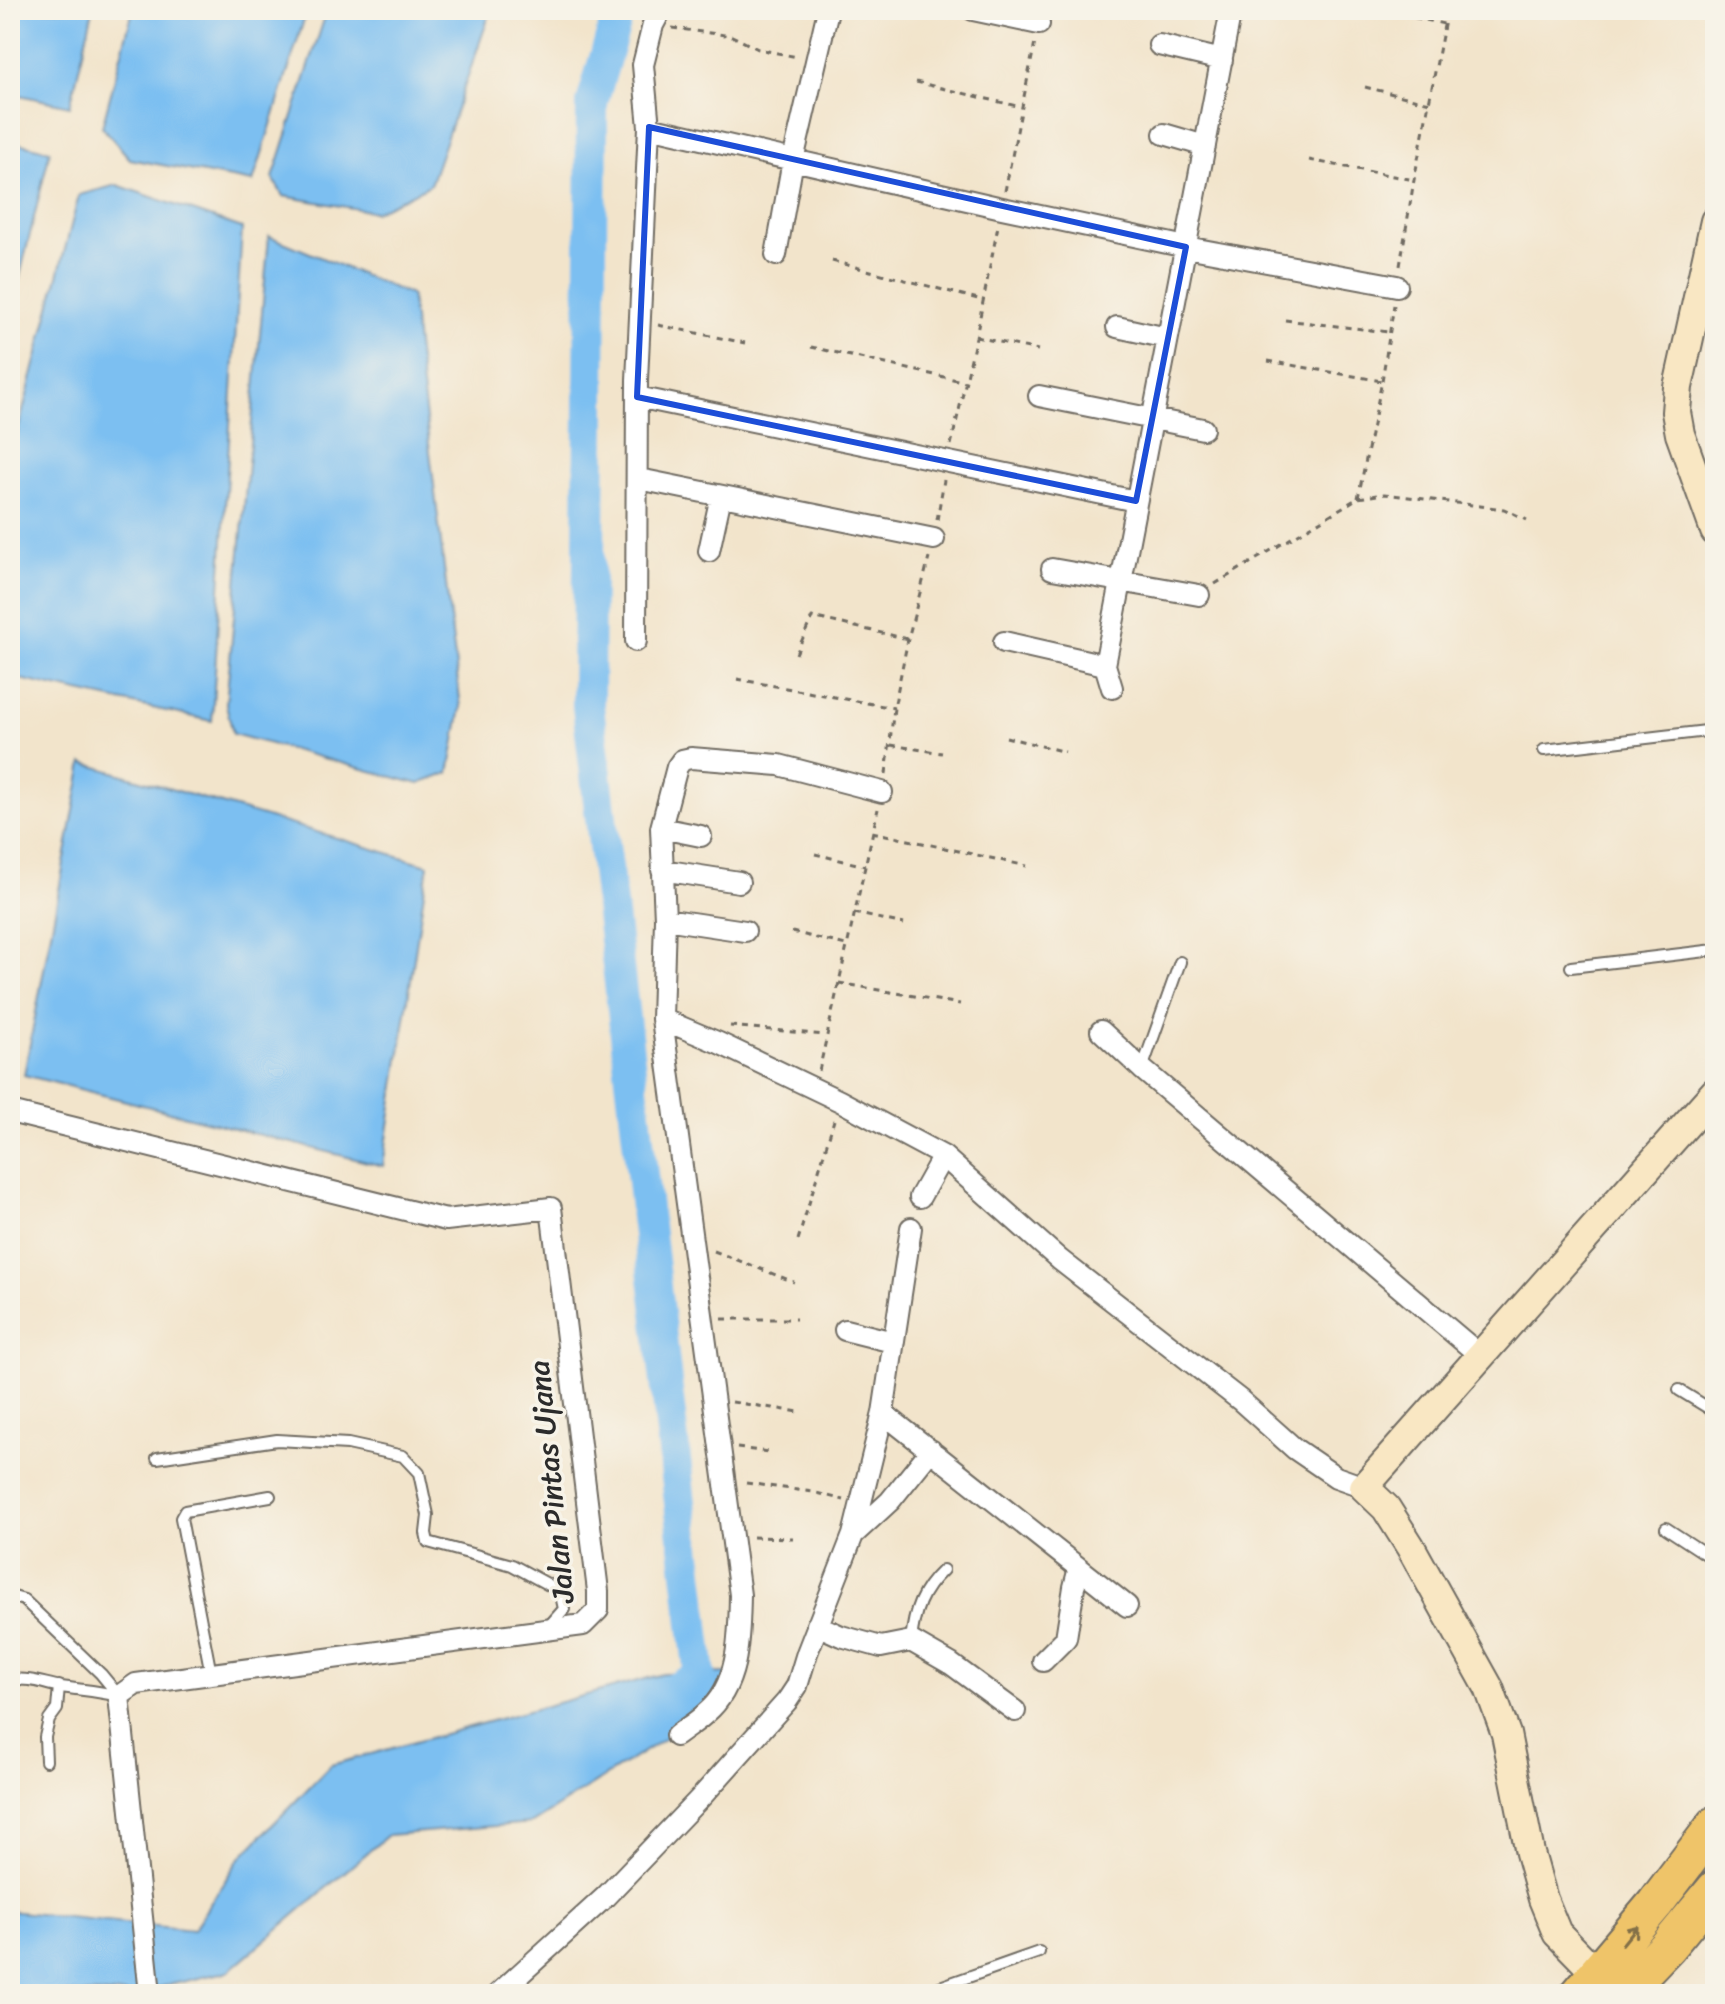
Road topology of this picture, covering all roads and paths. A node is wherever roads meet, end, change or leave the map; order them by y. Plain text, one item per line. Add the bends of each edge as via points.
1 (828, 10) edge
2 (973, 10) edge
3 (1231, 10) edge
4 (1379, 10) edge
5 (1447, 10) edge
6 (657, 18) edge
7 (1039, 24) joint
8 (1444, 24) junction
9 (1159, 45) dead end
10 (1222, 60) junction
11 (817, 61) junction
12 (916, 82) dead end
13 (1365, 87) dead end
14 (1430, 103) junction
15 (1022, 107) junction
16 (649, 127) junction
17 (1164, 134) dead end
18 (1205, 146) junction
19 (793, 160) junction
20 (1309, 160) dead end
21 (1414, 180) junction
22 (1002, 208) junction
23 (1715, 221) edge
24 (1186, 247) junction
25 (776, 255) dead end
26 (832, 261) dead end
27 (1397, 286) junction
28 (982, 300) junction
29 (640, 317) junction
30 (1285, 320) dead end
31 (1117, 327) dead end
32 (1389, 332) junction
33 (976, 337) junction
34 (1167, 338) junction
35 (745, 343) dead end
36 (811, 347) dead end
37 (1038, 350) dead end
38 (1268, 361) dead end
39 (1382, 381) junction
40 (966, 382) junction
41 (1039, 396) dead end
42 (637, 397) junction
43 (1153, 418) junction
44 (1203, 429) dead end
45 (947, 462) junction
46 (639, 479) junction
47 (721, 496) junction
48 (1358, 498) junction
49 (1136, 501) junction
50 (1710, 501) edge
51 (1527, 520) dead end
52 (1715, 531) edge
53 (934, 539) junction
54 (709, 551) dead end
55 (1052, 569) dead end
56 (1122, 583) junction
57 (1199, 595) joint
58 (908, 639) junction
59 (636, 641) dead end
60 (1004, 642) dead end
61 (796, 654) dead end
62 (1105, 665) junction
63 (737, 679) dead end
64 (1112, 688) dead end
65 (894, 708) junction
66 (1715, 730) edge
67 (1006, 737) dead end
68 (891, 745) junction
69 (1544, 750) dead end
70 (1065, 752) dead end
71 (942, 753) dead end
72 (882, 792) junction
73 (661, 828) junction
74 (872, 832) junction
75 (701, 836) dead end
76 (815, 854) dead end
77 (1027, 866) dead end
78 (867, 867) junction
79 (662, 870) junction
80 (739, 882) dead end
81 (854, 913) junction
82 (665, 919) junction
83 (904, 924) dead end
84 (745, 931) dead end
85 (792, 932) dead end
86 (847, 945) junction
87 (1715, 950) edge
88 (1180, 962) dead end
89 (1571, 967) dead end
90 (839, 983) junction
91 (960, 1004) dead end
92 (662, 1019) junction
93 (722, 1025) dead end
94 (1101, 1031) dead end
95 (826, 1035) junction
96 (1142, 1069) junction
97 (816, 1090) junction
98 (1715, 1092) edge
99 (840, 1101) junction
100 (10, 1112) edge
101 (943, 1156) junction
102 (920, 1197) dead end
103 (911, 1228) dead end
104 (798, 1240) dead end
105 (692, 1242) junction
106 (794, 1282) dead end
107 (703, 1319) junction
108 (796, 1319) dead end
109 (845, 1330) dead end
110 (893, 1342) junction
111 (1482, 1357) junction
112 (1679, 1390) dead end
113 (712, 1399) junction
114 (799, 1412) dead end
115 (1715, 1412) edge
116 (883, 1413) junction
117 (718, 1446) junction
118 (931, 1450) junction
119 (769, 1452) dead end
120 (157, 1458) dead end
121 (758, 1483) dead end
122 (1364, 1487) junction
123 (270, 1496) dead end
124 (859, 1504) junction
125 (729, 1525) junction
126 (1666, 1528) dead end
127 (853, 1535) junction
128 (793, 1538) dead end
129 (1715, 1560) edge
130 (1079, 1568) junction
131 (943, 1570) dead end
132 (10, 1596) edge
133 (1127, 1606) dead end
134 (817, 1625) junction
135 (545, 1631) junction
136 (911, 1641) junction
137 (1043, 1661) dead end
138 (211, 1674) junction
139 (10, 1680) edge
140 (59, 1686) junction
141 (119, 1696) junction
142 (1015, 1711) dead end
143 (676, 1736) dead end
144 (46, 1761) dead end
145 (1715, 1825) edge
146 (1715, 1889) edge
147 (1039, 1952) dead end
148 (1609, 1989) edge
149 (150, 1994) edge
150 (498, 1994) edge
151 (921, 1994) edge

1 - 11 street
2 - 7 street
3 - 10 street
4 - 8 path
5 - 8 path
6 - 11 path
6 - 16 street via 643,65
7 - 15 path
8 - 14 path
9 - 10 street
10 - 18 street
11 - 19 street
12 - 15 path
13 - 14 path
14 - 21 path
15 - 22 path
16 - 19 street
16 - 29 street
17 - 18 street
18 - 24 street
19 - 22 street
19 - 25 street
20 - 21 path
21 - 27 path
22 - 24 street
22 - 28 path
23 - 50 street via 1703,305 1678,387 1676,412 1680,434
24 - 27 street
24 - 34 street
26 - 28 path
27 - 32 path
28 - 33 path
29 - 35 path
29 - 42 street
30 - 32 path
31 - 34 street
32 - 39 path
33 - 37 path
33 - 40 path
34 - 43 street
36 - 40 path
38 - 39 path
39 - 48 path
40 - 45 path
41 - 43 street
42 - 45 street
42 - 46 street
43 - 44 street
43 - 49 street
45 - 49 street
45 - 53 path
46 - 47 street
46 - 59 street
47 - 53 street
47 - 54 street
48 - 51 path via 1384,494 1504,509
48 - 57 path
49 - 56 street
50 - 52 street
53 - 58 path
55 - 56 street
56 - 57 street
56 - 62 street
58 - 61 path via 812,617
58 - 65 path
60 - 62 street
62 - 64 street
63 - 65 path
65 - 68 path
66 - 69 lane
67 - 70 path
68 - 71 path
68 - 72 path
72 - 73 street via 779,765 691,758 677,767
72 - 74 path
73 - 75 street
73 - 79 street
74 - 77 path
74 - 78 path
76 - 78 path
78 - 81 path
79 - 80 street
79 - 82 street
81 - 83 path
81 - 86 path
82 - 84 street
82 - 92 street
85 - 86 path
86 - 90 path
87 - 89 lane
88 - 96 lane
90 - 91 path
90 - 95 path
92 - 97 street
92 - 105 street
93 - 95 path
94 - 96 street
95 - 97 path
96 - 111 street
97 - 99 street
98 - 111 street
99 - 101 street
99 - 104 path
100 - 135 street, Jalan Pintas Ujana via 446,1220 551,1208 598,1610 583,1625
101 - 102 street
101 - 122 street via 1060,1260 1295,1449 1336,1477
103 - 110 street
105 - 106 path
105 - 107 street
107 - 108 path
107 - 113 street
109 - 110 street
110 - 116 street
111 - 122 street
112 - 115 lane
113 - 114 path
113 - 117 street
116 - 118 street
116 - 124 street
117 - 119 path
117 - 125 street
118 - 127 street via 890,1501
118 - 130 street
120 - 135 lane via 277,1440 348,1444 403,1456 419,1473 428,1542 512,1565 560,1591 564,1609
121 - 124 path
122 - 148 street via 1386,1508 1410,1546 1489,1688 1506,1734 1543,1899 1557,1933
123 - 138 lane via 185,1511 181,1518
124 - 127 street
125 - 128 path via 749,1536
125 - 143 street via 740,1595 729,1684 709,1712
126 - 129 lane
127 - 134 street
130 - 133 street
130 - 137 street via 1066,1638
131 - 136 lane via 928,1585 913,1615
132 - 141 lane via 24,1600
134 - 136 street via 881,1647
134 - 150 street via 787,1701 605,1897
135 - 138 street, Jalan Pintas Ujana
136 - 142 street
138 - 141 street, Jalan Pintas Ujana via 136,1684
139 - 140 lane via 30,1678
140 - 141 lane
140 - 144 lane via 57,1709 45,1737
141 - 149 street
148 -> 145 highway
146 - 148 highway via 1667,1947
147 - 151 lane

